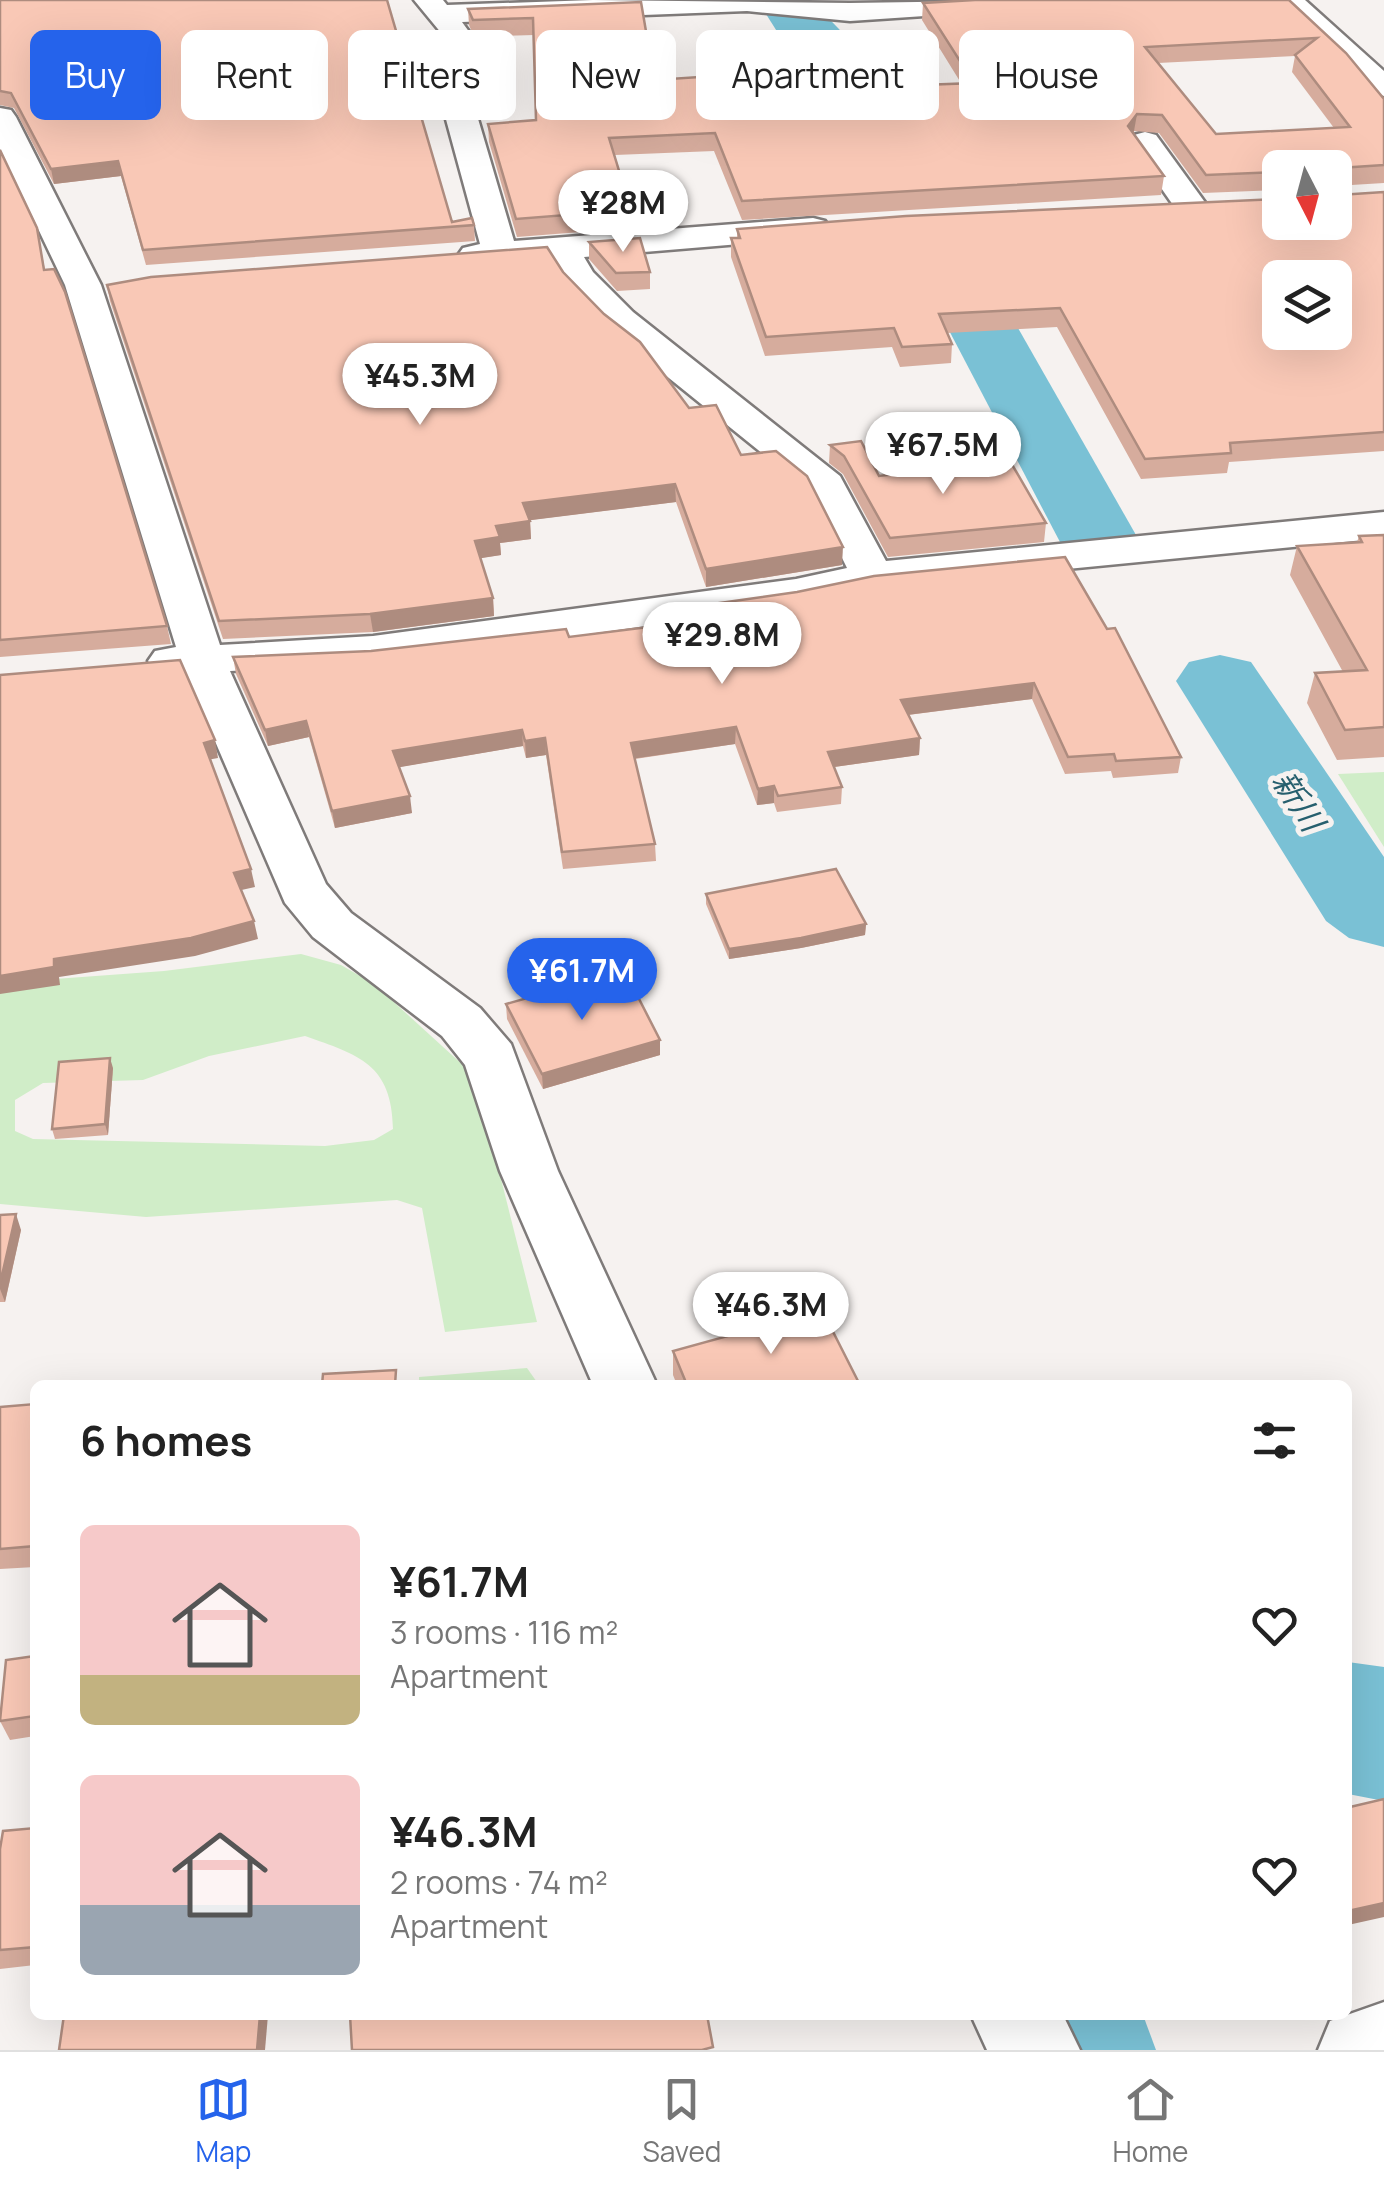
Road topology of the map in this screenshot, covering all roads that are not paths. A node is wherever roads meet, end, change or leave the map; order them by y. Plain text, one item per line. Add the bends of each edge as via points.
1 (1045, 0) edge
2 (1288, 0) edge
3 (433, 7) edge
4 (1384, 87) edge
5 (0, 117) edge
6 (1146, 142) edge
7 (39, 199) junction
8 (0, 204) edge
9 (1227, 206) edge
10 (1192, 208) junction
11 (1153, 210) edge
12 (846, 226) edge
13 (561, 248) junction
14 (500, 252) junction
15 (444, 258) edge
16 (1384, 525) edge
17 (872, 575) junction
18 (203, 660) junction
19 (130, 664) edge
20 (623, 1380) edge
21 (1015, 2020) edge
22 (1384, 2043) edge
23 (1039, 2050) edge
24 (1359, 2050) edge

1 - 3 street via 850,12 747,3
2 - 4 street
3 - 14 street via 456,33 460,112
5 - 7 street
6 - 10 street
7 - 8 street
7 - 18 street via 102,284
9 - 10 street
10 - 11 street
12 - 13 street
13 - 14 street
13 - 17 street via 579,278 620,320 826,485
14 - 15 street
16 - 17 street
17 - 18 street via 796,592 373,650
18 - 19 street
18 - 20 street via 303,891 332,925 461,1022 491,1058 529,1171
21 - 23 street
22 - 24 street

